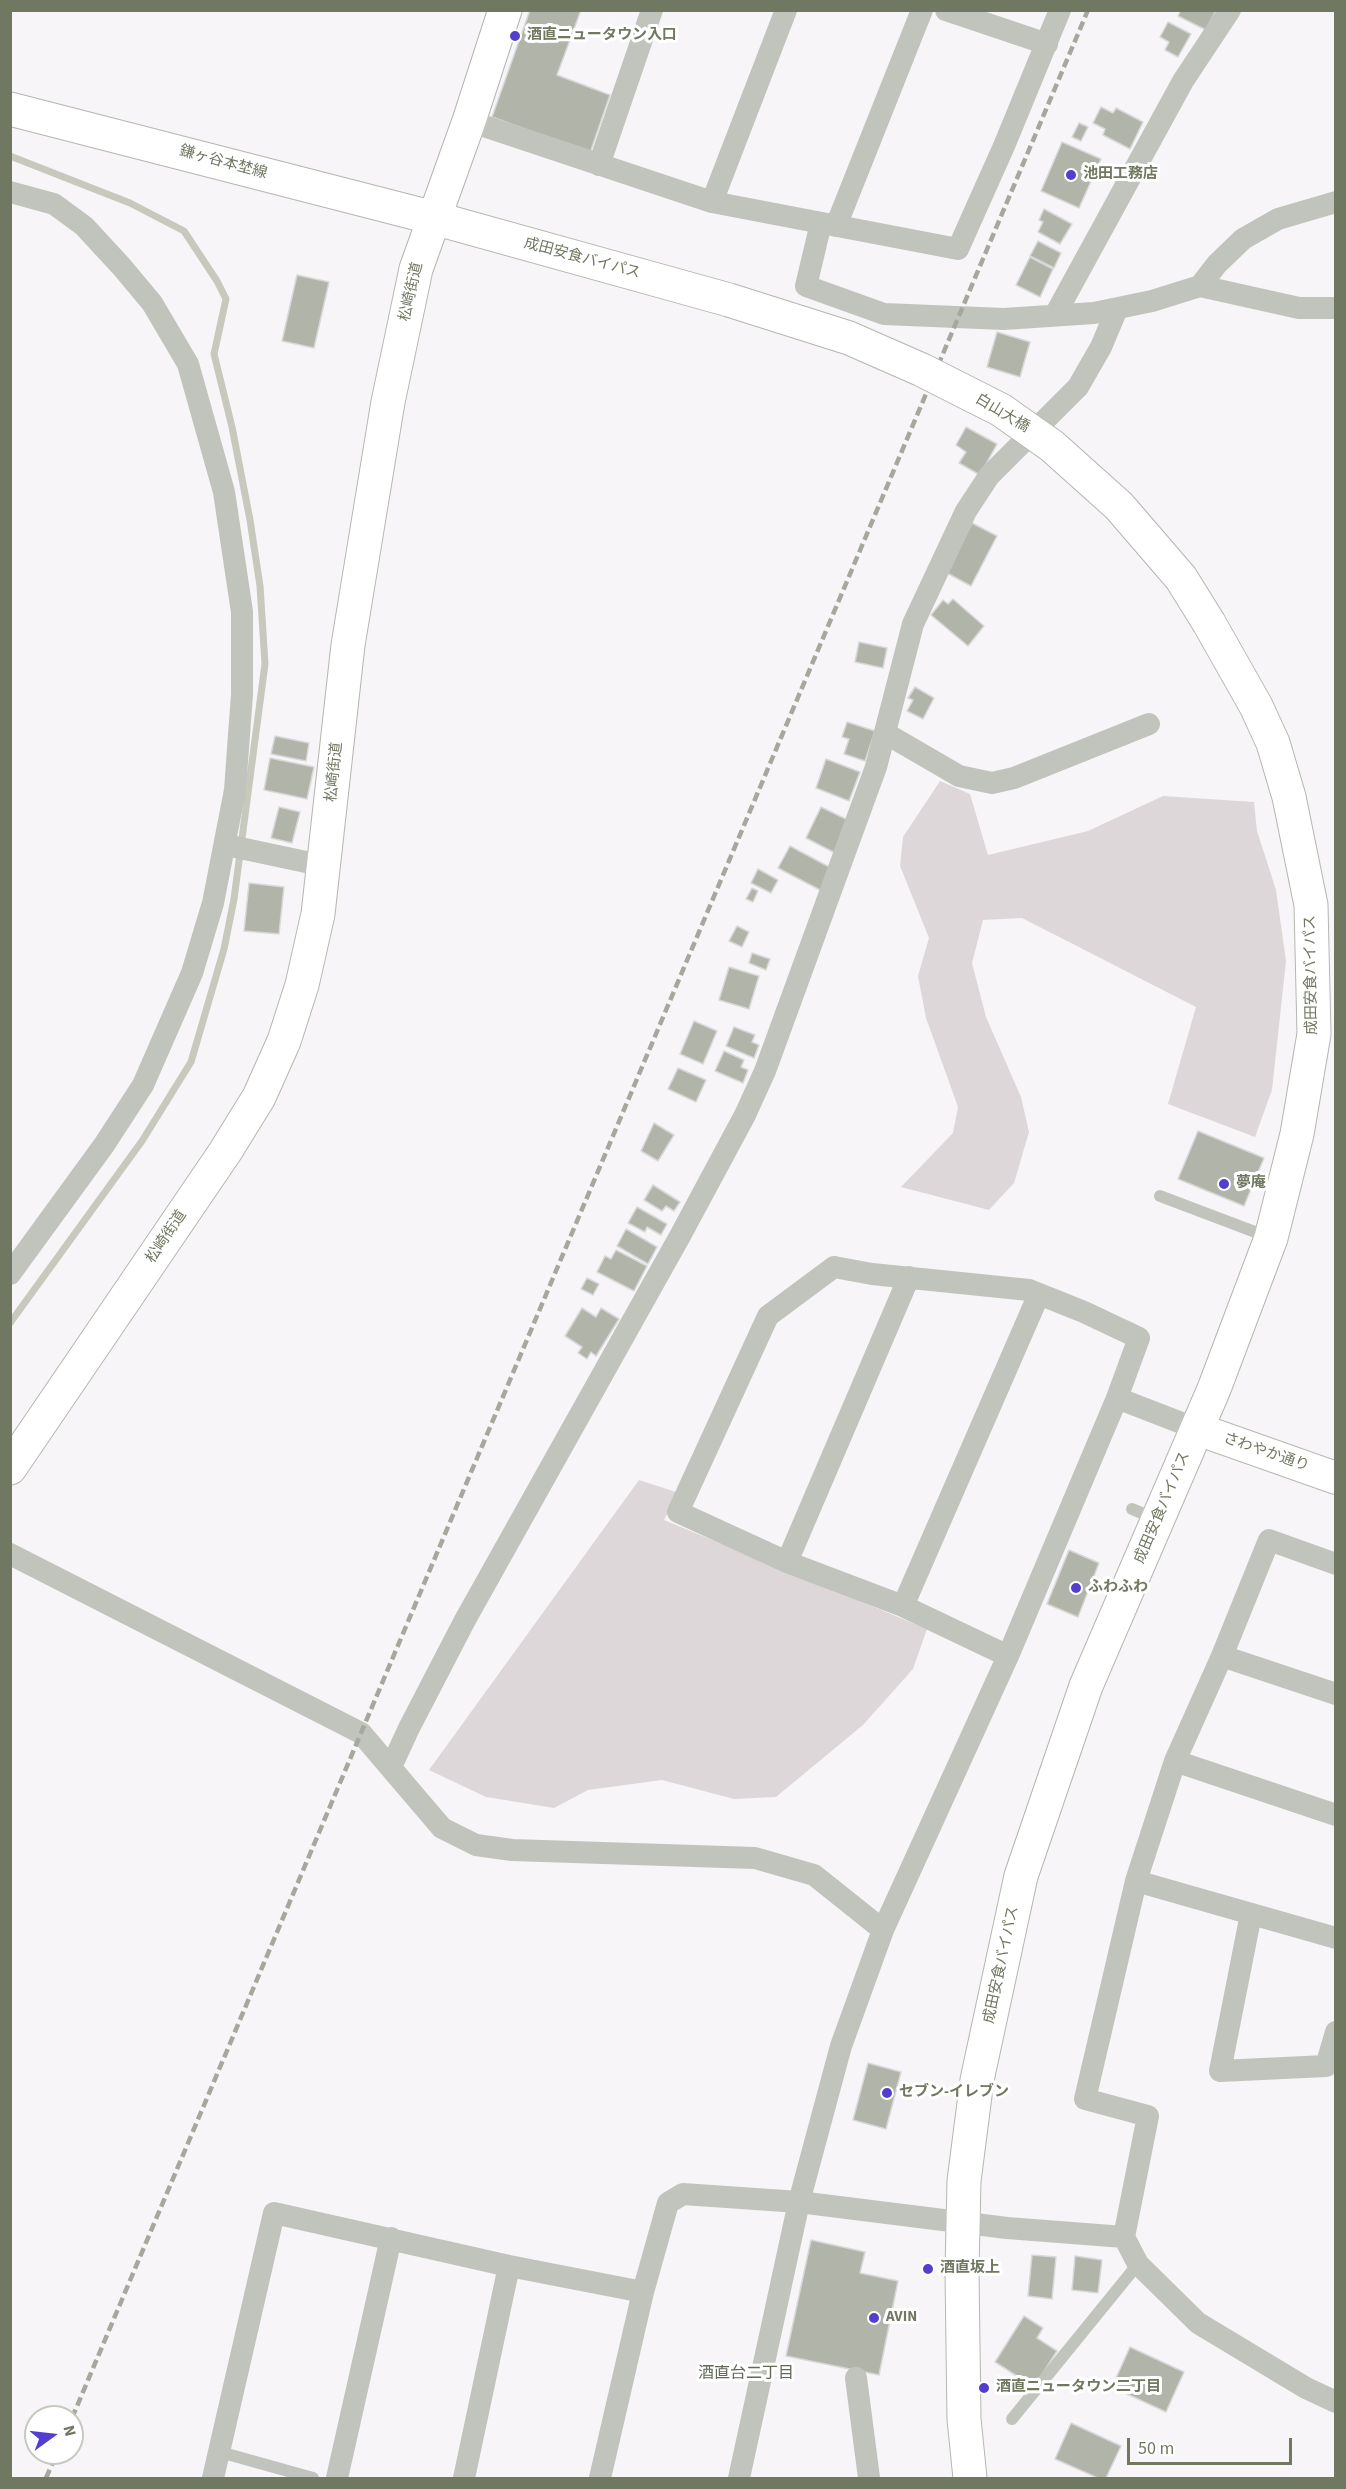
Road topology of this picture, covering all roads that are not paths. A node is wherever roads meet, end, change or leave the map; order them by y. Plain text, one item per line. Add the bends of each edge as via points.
1 (505, 10) edge
2 (652, 10) edge
3 (786, 10) edge
4 (922, 10) edge
5 (946, 10) edge
6 (1060, 10) edge
7 (1230, 10) edge
8 (1047, 44) junction
9 (10, 109) edge
10 (469, 121) junction
11 (599, 165) junction
12 (10, 192) edge
13 (712, 202) junction
14 (1335, 202) edge
15 (434, 218) junction
16 (829, 224) junction
17 (1200, 286) junction
18 (729, 300) joint
19 (1335, 308) edge
20 (1117, 309) junction
21 (1055, 315) junction
22 (1209, 623) joint
23 (1149, 724) dead end
24 (885, 734) junction
25 (229, 846) junction
26 (325, 866) junction
27 (1160, 1196) dead end
28 (1271, 1238) junction
29 (10, 1274) edge
30 (909, 1277) junction
31 (1039, 1294) junction
32 (1117, 1398) junction
33 (1197, 1429) junction
34 (10, 1468) edge
35 (1335, 1478) edge
36 (10, 1554) edge
37 (787, 1562) junction
38 (1335, 1564) edge
39 (903, 1606) junction
40 (1008, 1656) junction
41 (1222, 1656) junction
42 (1335, 1694) edge
43 (1175, 1761) junction
44 (392, 1767) junction
45 (1335, 1815) edge
46 (1136, 1881) junction
47 (1251, 1914) junction
48 (883, 1930) junction
49 (1335, 1938) edge
50 (1335, 2032) edge
51 (799, 2202) junction
52 (964, 2223) junction
53 (1124, 2237) junction
54 (391, 2238) junction
55 (1138, 2264) junction
56 (509, 2266) junction
57 (643, 2292) junction
58 (856, 2378) dead end
59 (1335, 2402) edge
60 (1012, 2419) dead end
61 (220, 2452) junction
62 (213, 2478) edge
63 (313, 2478) edge
64 (338, 2478) edge
65 (464, 2478) edge
66 (600, 2478) edge
67 (739, 2478) edge
68 (868, 2478) edge
69 (970, 2478) edge

1 - 10 main road, 松崎街道
2 - 11 street
3 - 13 street
4 - 16 street
5 - 8 street
6 - 8 street
7 - 21 street via 1183,81
8 - 16 street via 958,249
9 - 15 main road, 鎌ヶ谷本埜線
10 - 11 street
10 - 15 main road, 松崎街道
11 - 13 street
12 - 25 street via 54,204 84,226 152,303 188,364 224,492 242,612 242,694
13 - 16 street
14 - 17 street via 1278,219 1243,239
15 - 18 main road, 成田安食バイパス
15 - 26 main road, 松崎街道 via 416,268 388,402 348,645
16 - 21 street via 806,286 884,315 1004,319
17 - 19 street via 1299,308
17 - 20 street
18 - 22 main road, 白山大橋, bridge via 849,338 1000,410 1052,446 1119,506 1181,578
20 - 21 street
20 - 24 street via 1078,387 989,476 966,511 913,624
22 - 28 main road, 成田安食バイパス via 1273,743 1289,797 1311,905 1314,1034 1296,1134
23 - 24 street via 1014,778 992,783 959,776
24 - 44 street via 788,1009 745,1115 470,1612
25 - 26 street
25 - 29 street via 192,973 143,1085
26 - 34 main road, 松崎街道 via 302,985 284,1041 259,1097
27 - 28 lane
28 - 33 main road, 成田安食バイパス
30 - 31 street
30 - 37 street
30 - 37 street via 834,1267 768,1316 678,1512
31 - 32 street via 1139,1338
31 - 39 street
32 - 33 street
32 - 40 street
33 - 35 street, さわやか通り
33 - 52 main road, 成田安食バイパス via 1145,1515 1021,1876 977,2080 964,2181
36 - 44 street via 361,1733
37 - 39 street
38 - 41 street via 1269,1540
39 - 40 street
40 - 48 street
41 - 42 street
41 - 43 street
43 - 45 street
43 - 46 street
44 - 48 street via 442,1828 476,1845 512,1850 755,1858 814,1875
46 - 47 street
46 - 53 street via 1085,2099 1148,2116
47 - 49 street
47 - 50 street via 1220,2071 1326,2066
48 - 51 street via 841,2046
51 - 52 street
51 - 57 street via 683,2194 668,2203
51 - 67 street
52 - 53 street
52 - 69 main road, 成田安食バイパス via 964,2419
53 - 55 street
54 - 56 street
54 - 61 street via 274,2213
54 - 64 street
55 - 59 street via 1198,2323
55 - 60 lane
56 - 57 street
56 - 65 street
57 - 66 street
58 - 68 street
61 - 62 street
61 - 63 lane

